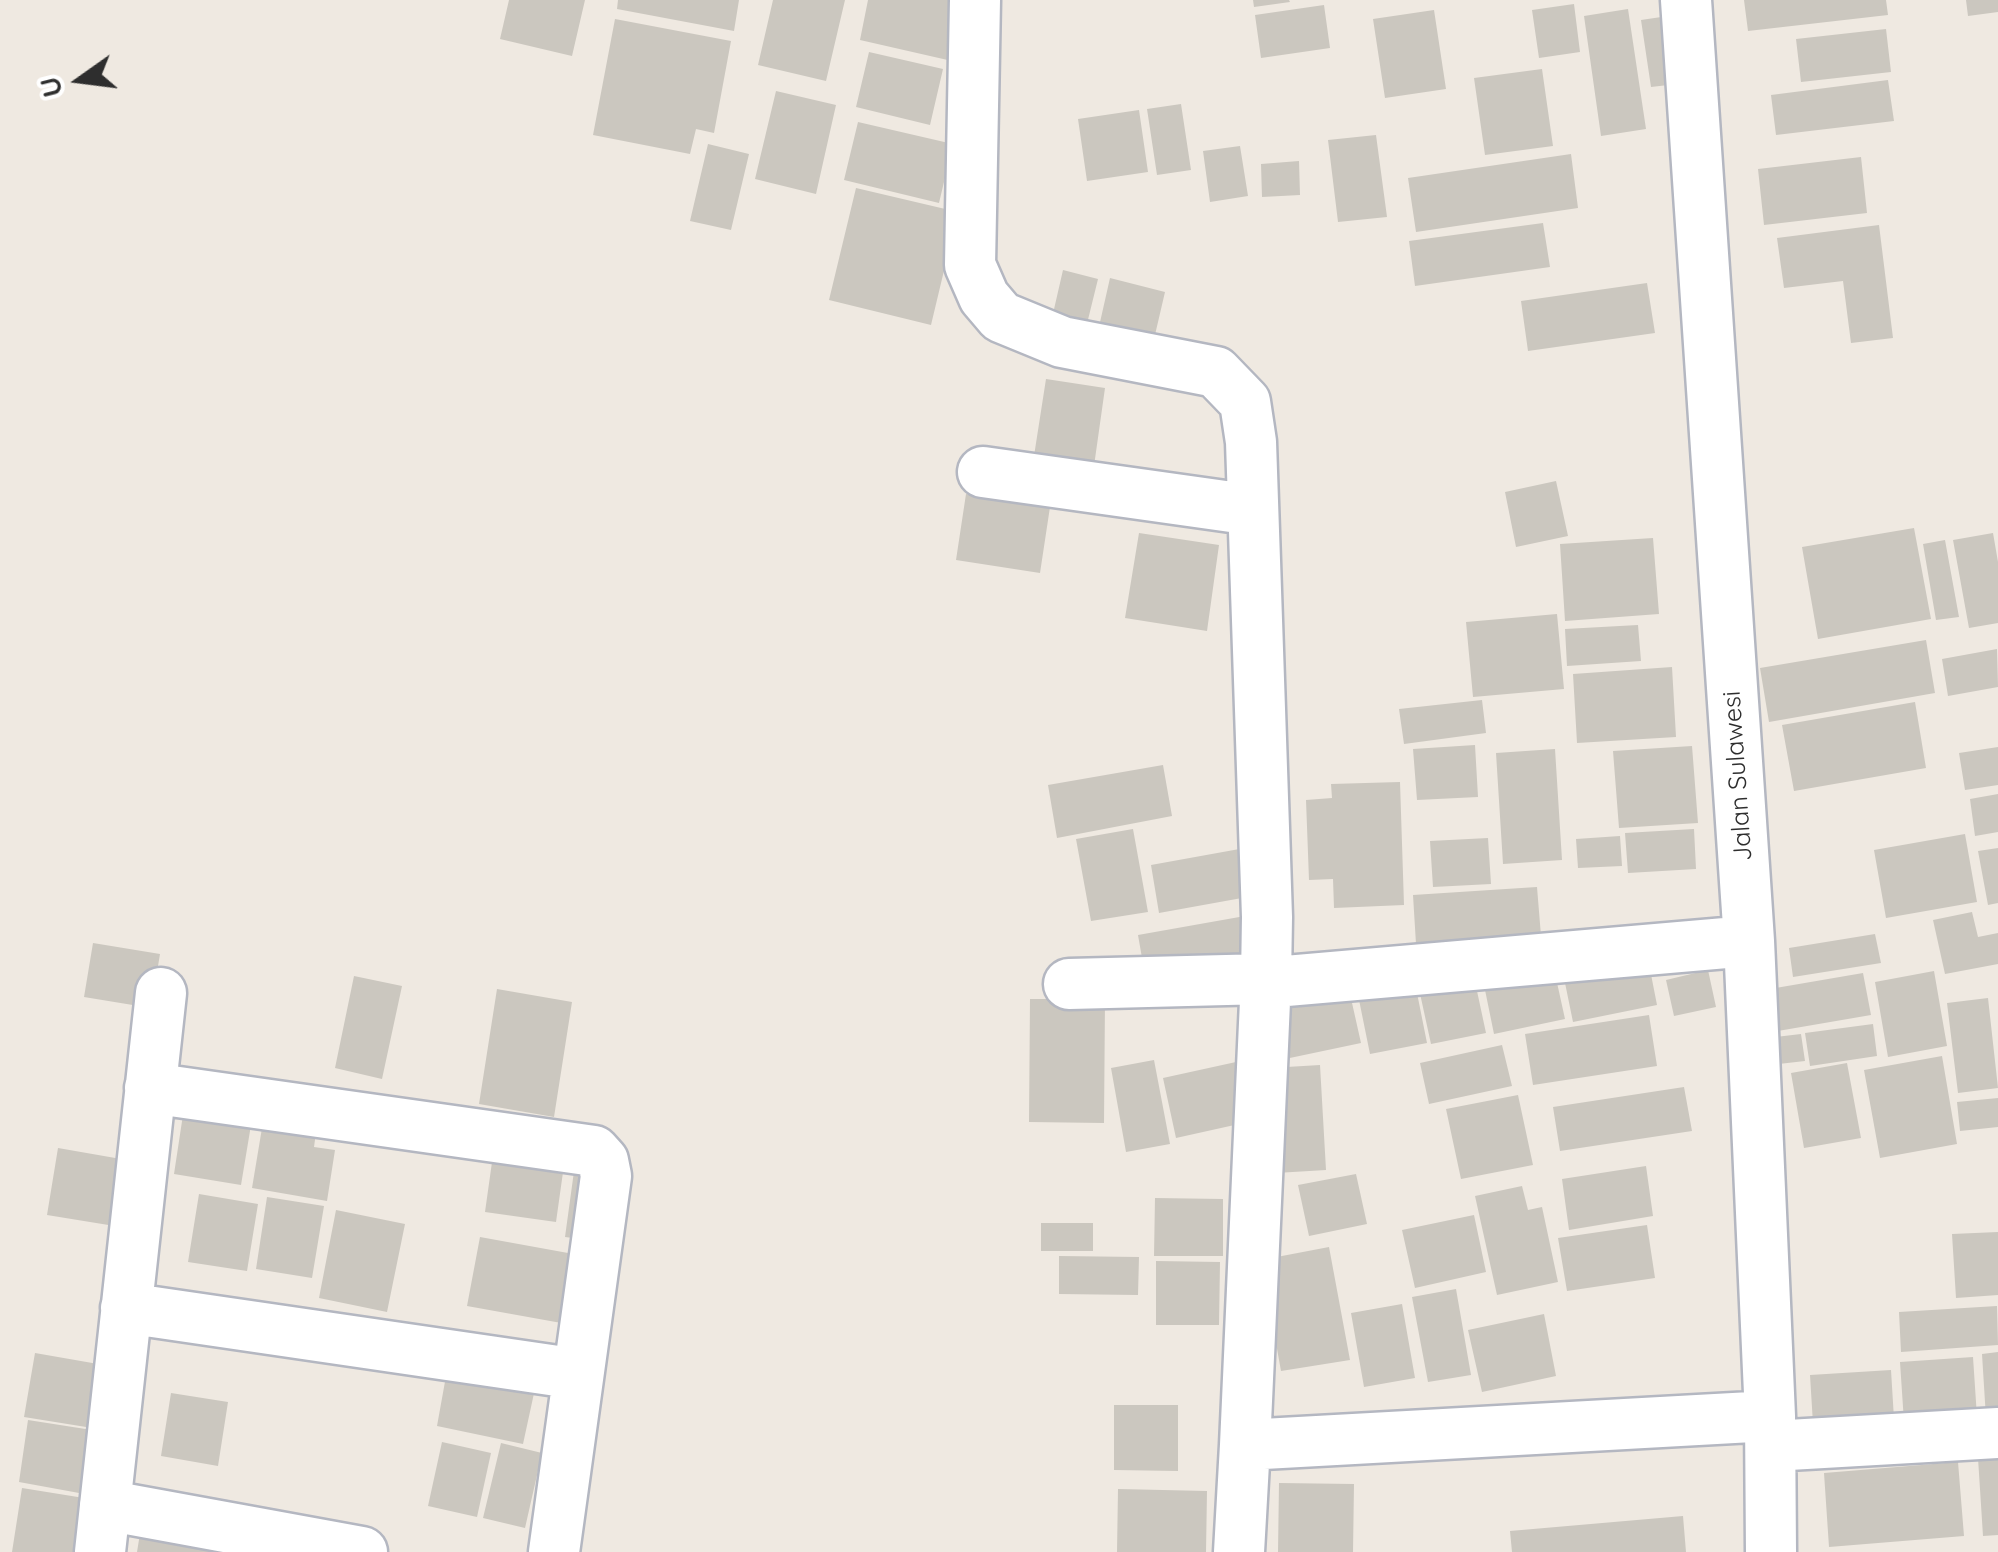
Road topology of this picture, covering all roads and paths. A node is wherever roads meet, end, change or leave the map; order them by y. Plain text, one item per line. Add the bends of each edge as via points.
1 (975, 0) edge
2 (1686, 0) edge
3 (983, 472) dead end
4 (1253, 510) junction
5 (1749, 942) junction
6 (1266, 979) junction
7 (1069, 984) dead end
8 (161, 993) dead end
9 (150, 1088) junction
10 (126, 1308) junction
11 (578, 1374) junction
12 (1770, 1431) junction
13 (1998, 1433) edge
14 (1244, 1445) junction
15 (103, 1528) edge
16 (362, 1552) edge
17 (554, 1552) edge
18 (1239, 1552) edge
19 (1772, 1552) edge

1 - 4 street via 970,266 984,297 1001,317 1062,342 1216,372 1246,402
2 - 5 street, Jalan Sulawesi
3 - 4 street
4 - 6 street
5 - 6 street
5 - 12 street, Jalan Sulawesi
6 - 7 street
6 - 14 street
8 - 9 street
9 - 10 street
9 - 11 street via 594,1151 606,1176
10 - 11 street
10 - 15 street
11 - 17 street
12 - 13 street
12 - 14 street
12 - 19 street, Jalan Sulawesi
14 - 18 street
15 - 16 street

